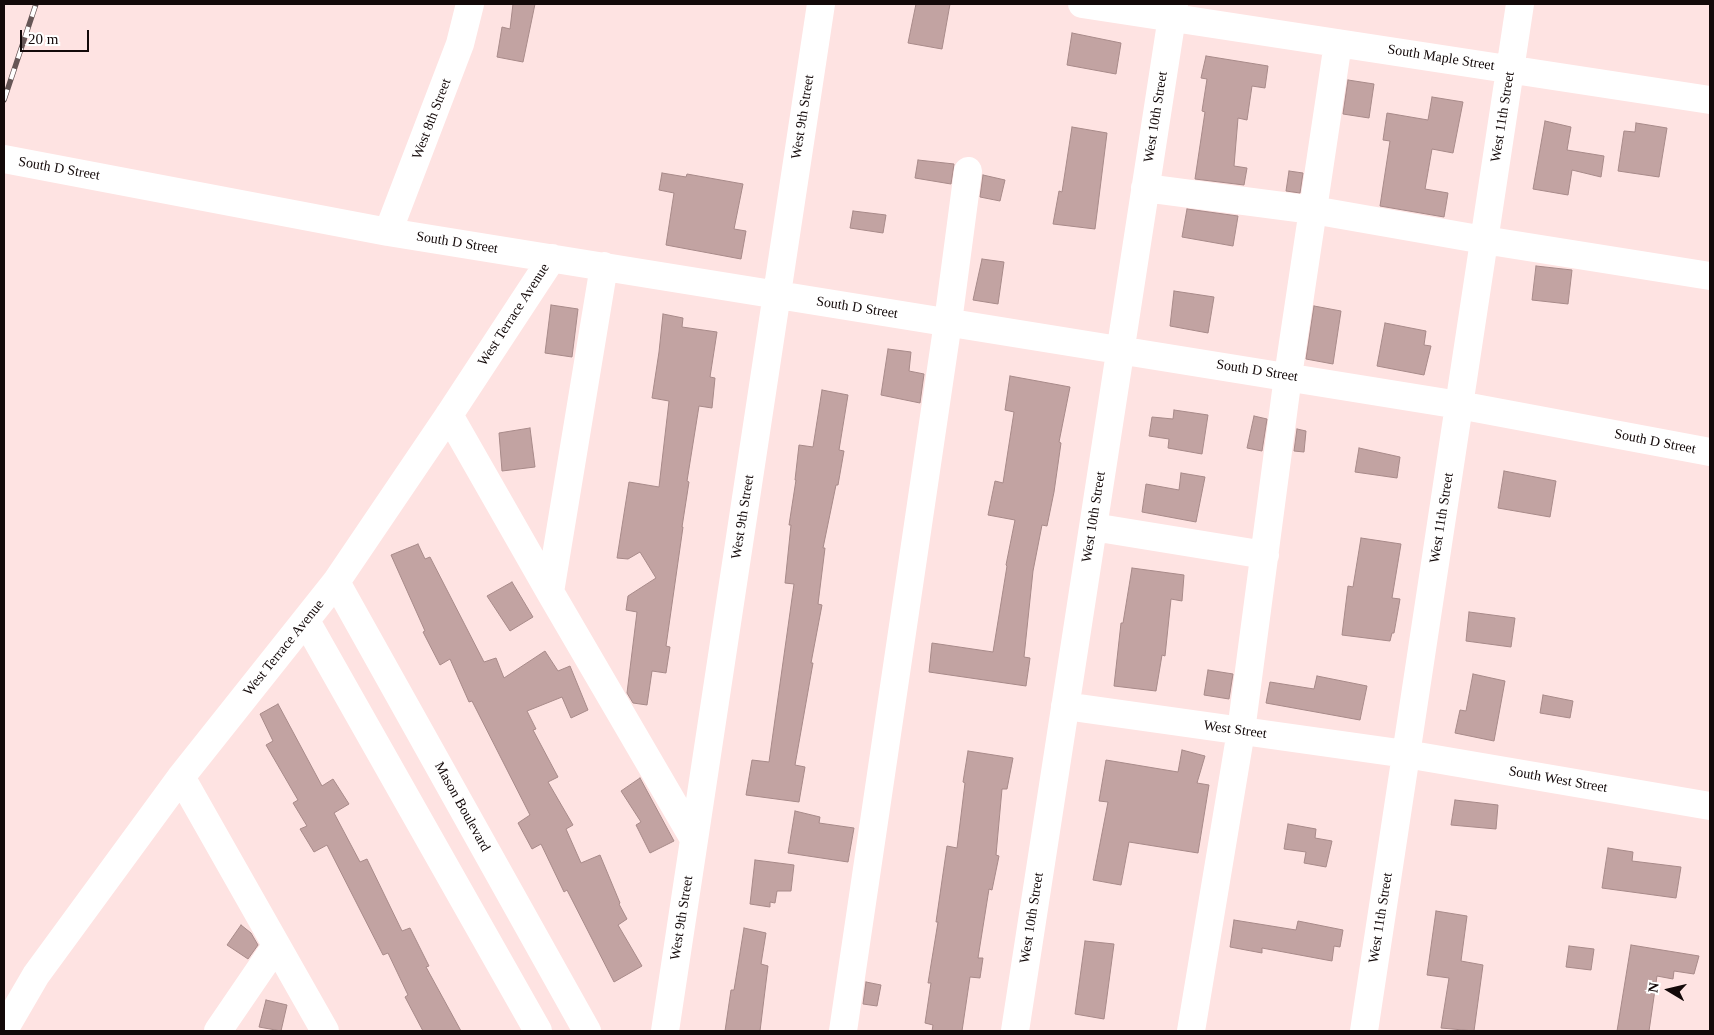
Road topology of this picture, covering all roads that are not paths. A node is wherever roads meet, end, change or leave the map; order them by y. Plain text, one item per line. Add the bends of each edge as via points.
1 (470, 4) edge
2 (821, 4) edge
3 (1082, 4) edge
4 (1520, 4) edge
5 (1172, 10) edge
6 (1338, 43) junction
7 (1510, 69) junction
8 (1710, 100) edge
9 (4, 159) edge
10 (968, 171) dead end
11 (1145, 188) junction
12 (1313, 210) junction
13 (388, 232) junction
14 (1484, 240) junction
15 (552, 258) junction
16 (604, 266) junction
17 (1710, 276) edge
18 (776, 295) junction
19 (948, 322) junction
20 (1120, 349) junction
21 (1288, 376) junction
22 (1459, 404) junction
23 (449, 415) junction
24 (1710, 452) edge
25 (1093, 526) junction
26 (1264, 555) junction
27 (336, 582) junction
28 (550, 592) junction
29 (306, 621) junction
30 (1065, 706) junction
31 (1241, 731) junction
32 (1406, 754) junction
33 (181, 777) junction
34 (1710, 806) edge
35 (694, 839) junction
36 (276, 946) junction
37 (4, 1030) edge
38 (218, 1031) edge
39 (325, 1031) edge
40 (538, 1031) edge
41 (587, 1031) edge
42 (665, 1031) edge
43 (843, 1031) edge
44 (1015, 1031) edge
45 (1191, 1031) edge
46 (1364, 1031) edge

1 - 13 street, West 8th Street via 460,44
2 - 18 street, West 9th Street
3 - 5 street, South Maple Street
4 - 7 street, West 11th Street
5 - 6 street, South Maple Street
5 - 11 street, West 10th Street
6 - 7 street, South Maple Street
6 - 12 street
7 - 8 street, South Maple Street
7 - 14 street, West 11th Street
9 - 13 street, South D Street
10 - 19 street
11 - 12 street
11 - 20 street, West 10th Street
12 - 14 street
12 - 21 street
13 - 15 street, South D Street
14 - 17 street
14 - 22 street, West 11th Street
15 - 16 street, South D Street
15 - 23 street, West Terrace Avenue
16 - 18 street, South D Street
16 - 28 street
18 - 19 street, South D Street
18 - 35 street, West 9th Street
19 - 20 street, South D Street
19 - 43 street
20 - 21 street, South D Street
20 - 25 street, West 10th Street
21 - 22 street, South D Street
21 - 26 street
22 - 24 street, South D Street
22 - 32 street, West 11th Street
23 - 27 street, West Terrace Avenue
23 - 28 street
25 - 26 street
25 - 30 street, West 10th Street
26 - 31 street
27 - 29 street, West Terrace Avenue
27 - 41 street, Mason Boulevard
28 - 35 street
29 - 33 street, West Terrace Avenue
29 - 40 street
30 - 31 street, West Street
30 - 44 street, West 10th Street
31 - 32 street, West Street
31 - 45 street
32 - 34 street, South West Street
32 - 46 street, West 11th Street
33 - 36 street
33 - 37 street, West Terrace Avenue via 36,975
35 - 42 street, West 9th Street
36 - 38 street
36 - 39 street

